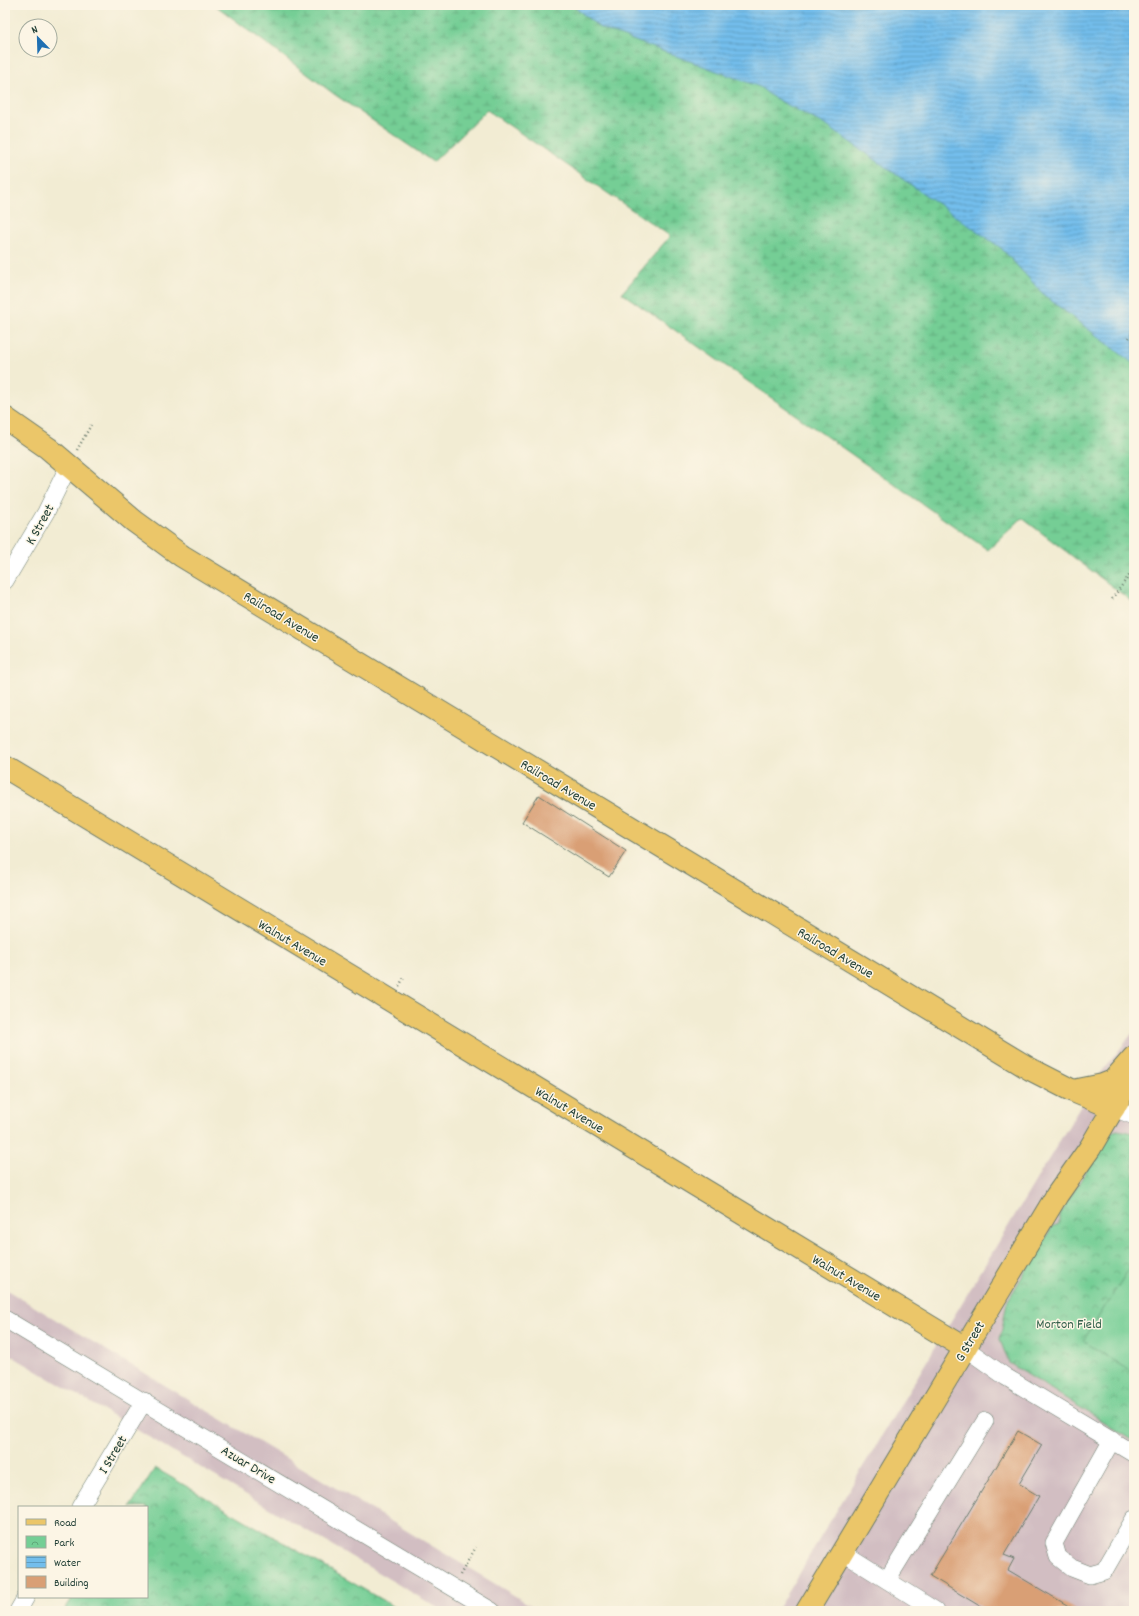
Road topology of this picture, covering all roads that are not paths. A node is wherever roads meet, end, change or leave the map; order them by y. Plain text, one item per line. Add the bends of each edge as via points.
1 (5, 418) edge
2 (69, 465) junction
3 (5, 581) edge
4 (5, 767) edge
5 (1134, 1057) edge
6 (1134, 1073) edge
7 (1073, 1090) junction
8 (1114, 1108) junction
9 (1134, 1116) edge
10 (5, 1319) edge
11 (965, 1348) junction
12 (144, 1401) junction
13 (985, 1421) dead end
14 (1112, 1440) junction
15 (1134, 1454) edge
16 (81, 1506) edge
17 (1134, 1519) edge
18 (842, 1552) junction
19 (887, 1580) junction
20 (25, 1598) edge
21 (18, 1611) edge
22 (492, 1611) edge
23 (807, 1611) edge
24 (936, 1611) edge

1 - 2 main road, Railroad Avenue
2 - 3 street, K Street via 46,512
2 - 7 main road, Railroad Avenue via 134,521 182,556 1024,1065
4 - 11 main road, Walnut Avenue
5 - 7 main road via 1113,1080 1103,1085
6 - 8 main road, G Street
7 - 8 main road, Railroad Avenue
8 - 9 street, Railroad Avenue
8 - 11 main road, G Street via 1057,1195
10 - 12 street, Azuar Drive
11 - 14 street, Walnut Avenue via 1006,1377
11 - 18 main road, G Street
12 - 16 street, I Street
12 - 22 street, Azuar Drive
13 - 19 street
14 - 15 street, Walnut Avenue
14 - 17 street via 1054,1543 1058,1557 1072,1568 1090,1575 1104,1571
18 - 19 street
18 - 23 main road, G Street
19 - 24 street
20 - 21 street

